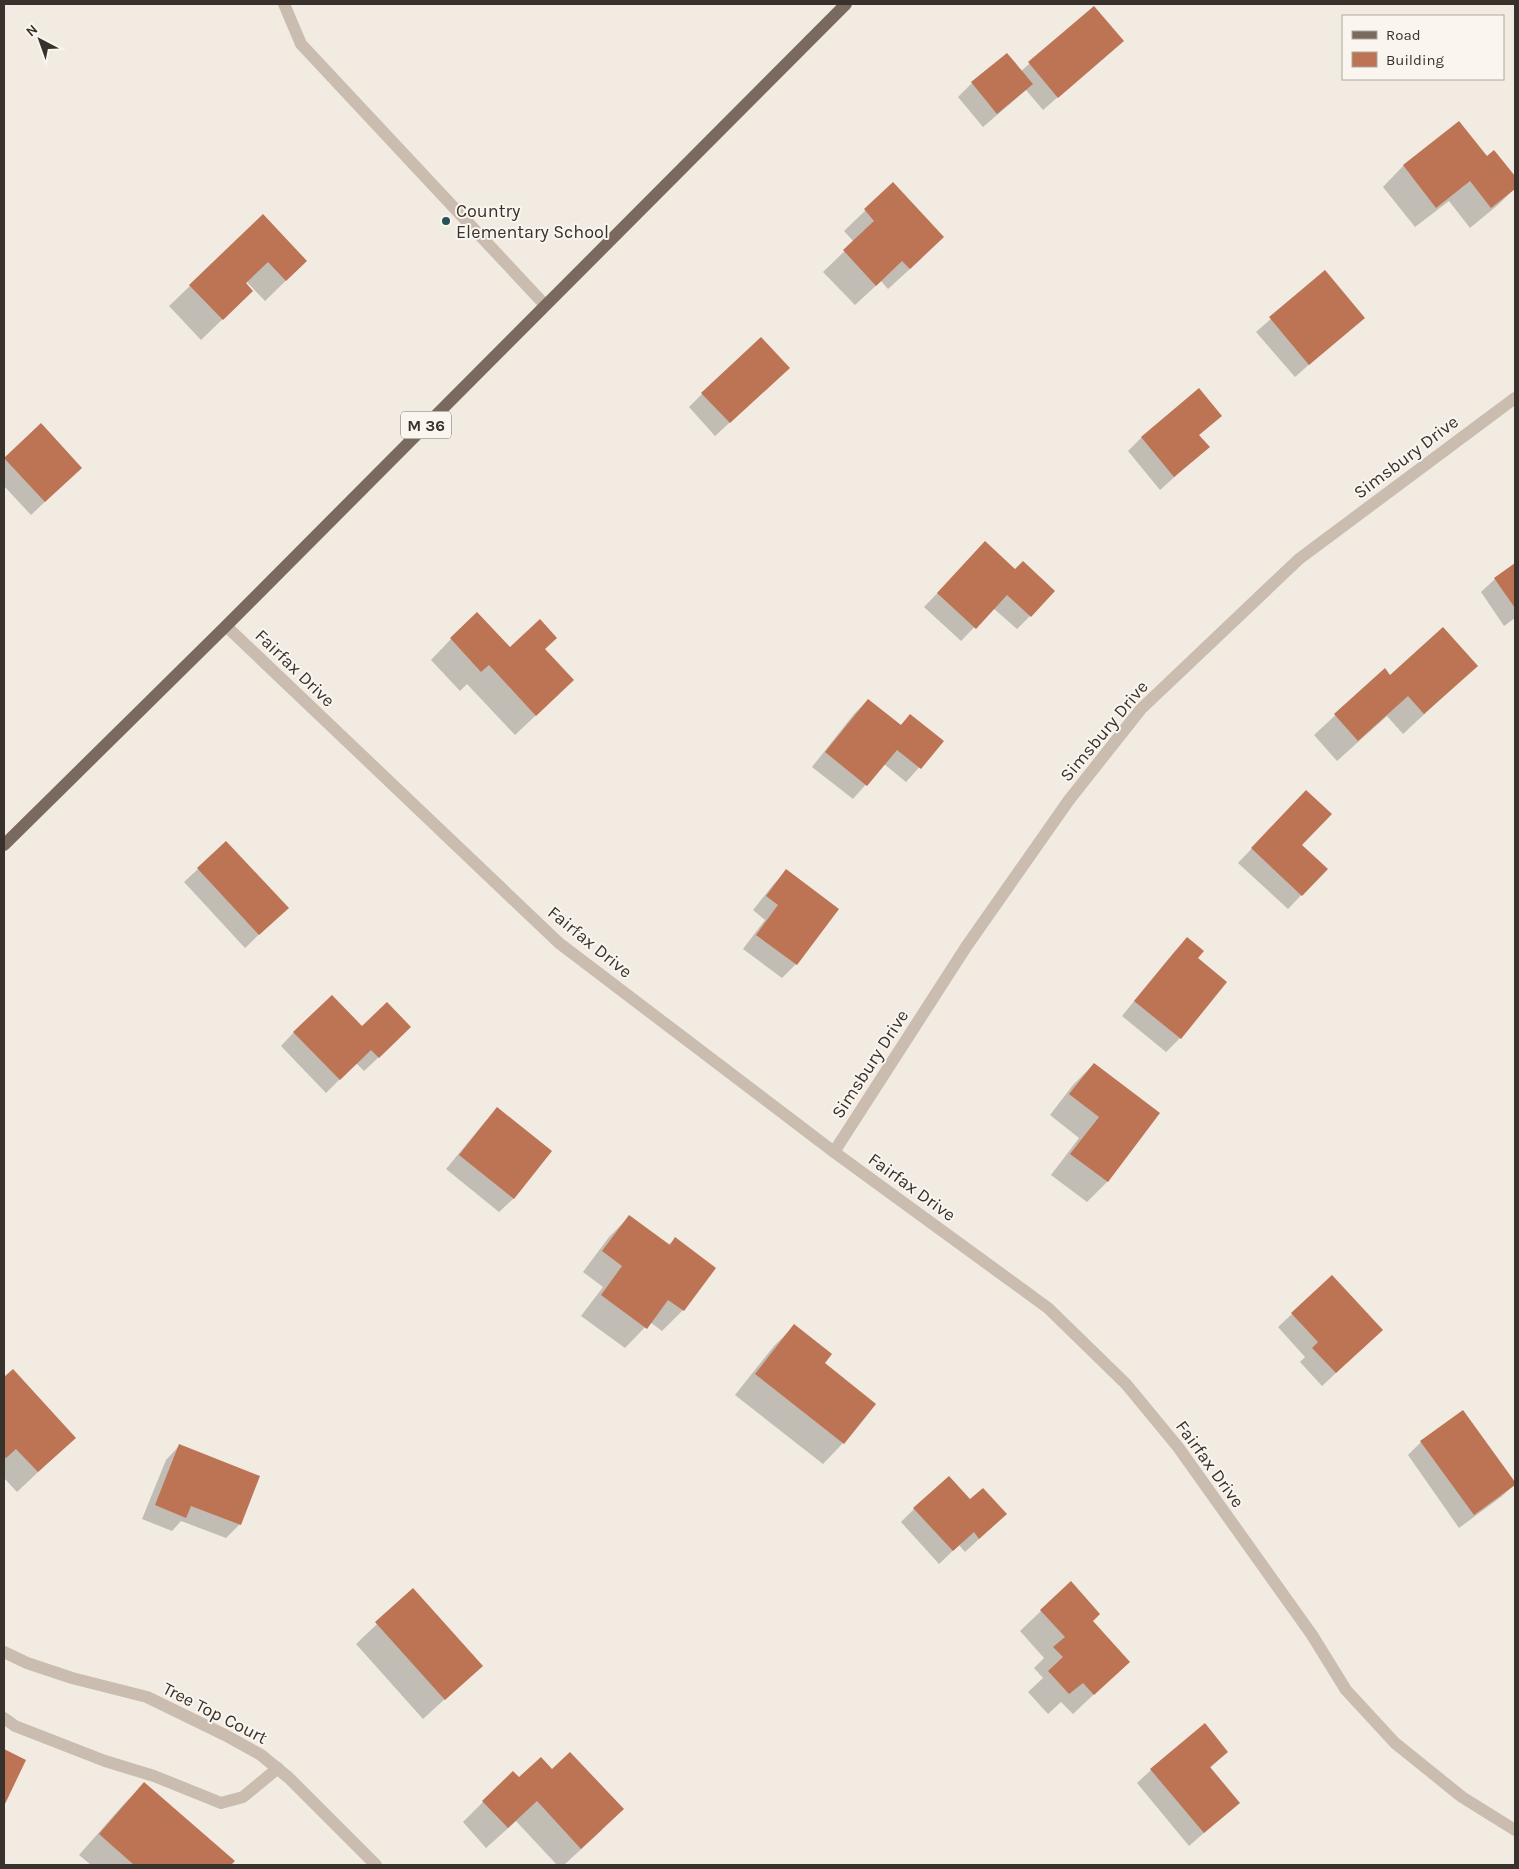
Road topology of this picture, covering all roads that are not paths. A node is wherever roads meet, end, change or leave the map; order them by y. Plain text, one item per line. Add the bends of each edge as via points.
1 (284, 4) edge
2 (846, 4) edge
3 (545, 306) junction
4 (1515, 398) edge
5 (226, 626) junction
6 (4, 845) edge
7 (834, 1152) junction
8 (4, 1652) edge
9 (4, 1718) edge
10 (278, 1768) junction
11 (1515, 1830) edge
12 (376, 1865) edge

1 - 3 street via 301,44
2 - 3 main road, M 36
3 - 5 main road, M 36
4 - 7 street, Simsbury Drive via 1299,559 1141,709 1069,800 966,947
5 - 6 main road, M 36
5 - 7 street, Fairfax Drive via 559,943
7 - 11 street, Fairfax Drive via 1048,1308 1119,1377 1178,1447 1312,1635 1346,1690 1395,1744 1462,1797
8 - 10 street, Tree Top Court via 72,1678 147,1698 225,1735
9 - 10 street via 15,1726 105,1761 221,1802 243,1797
10 - 12 street, Tree Top Court

